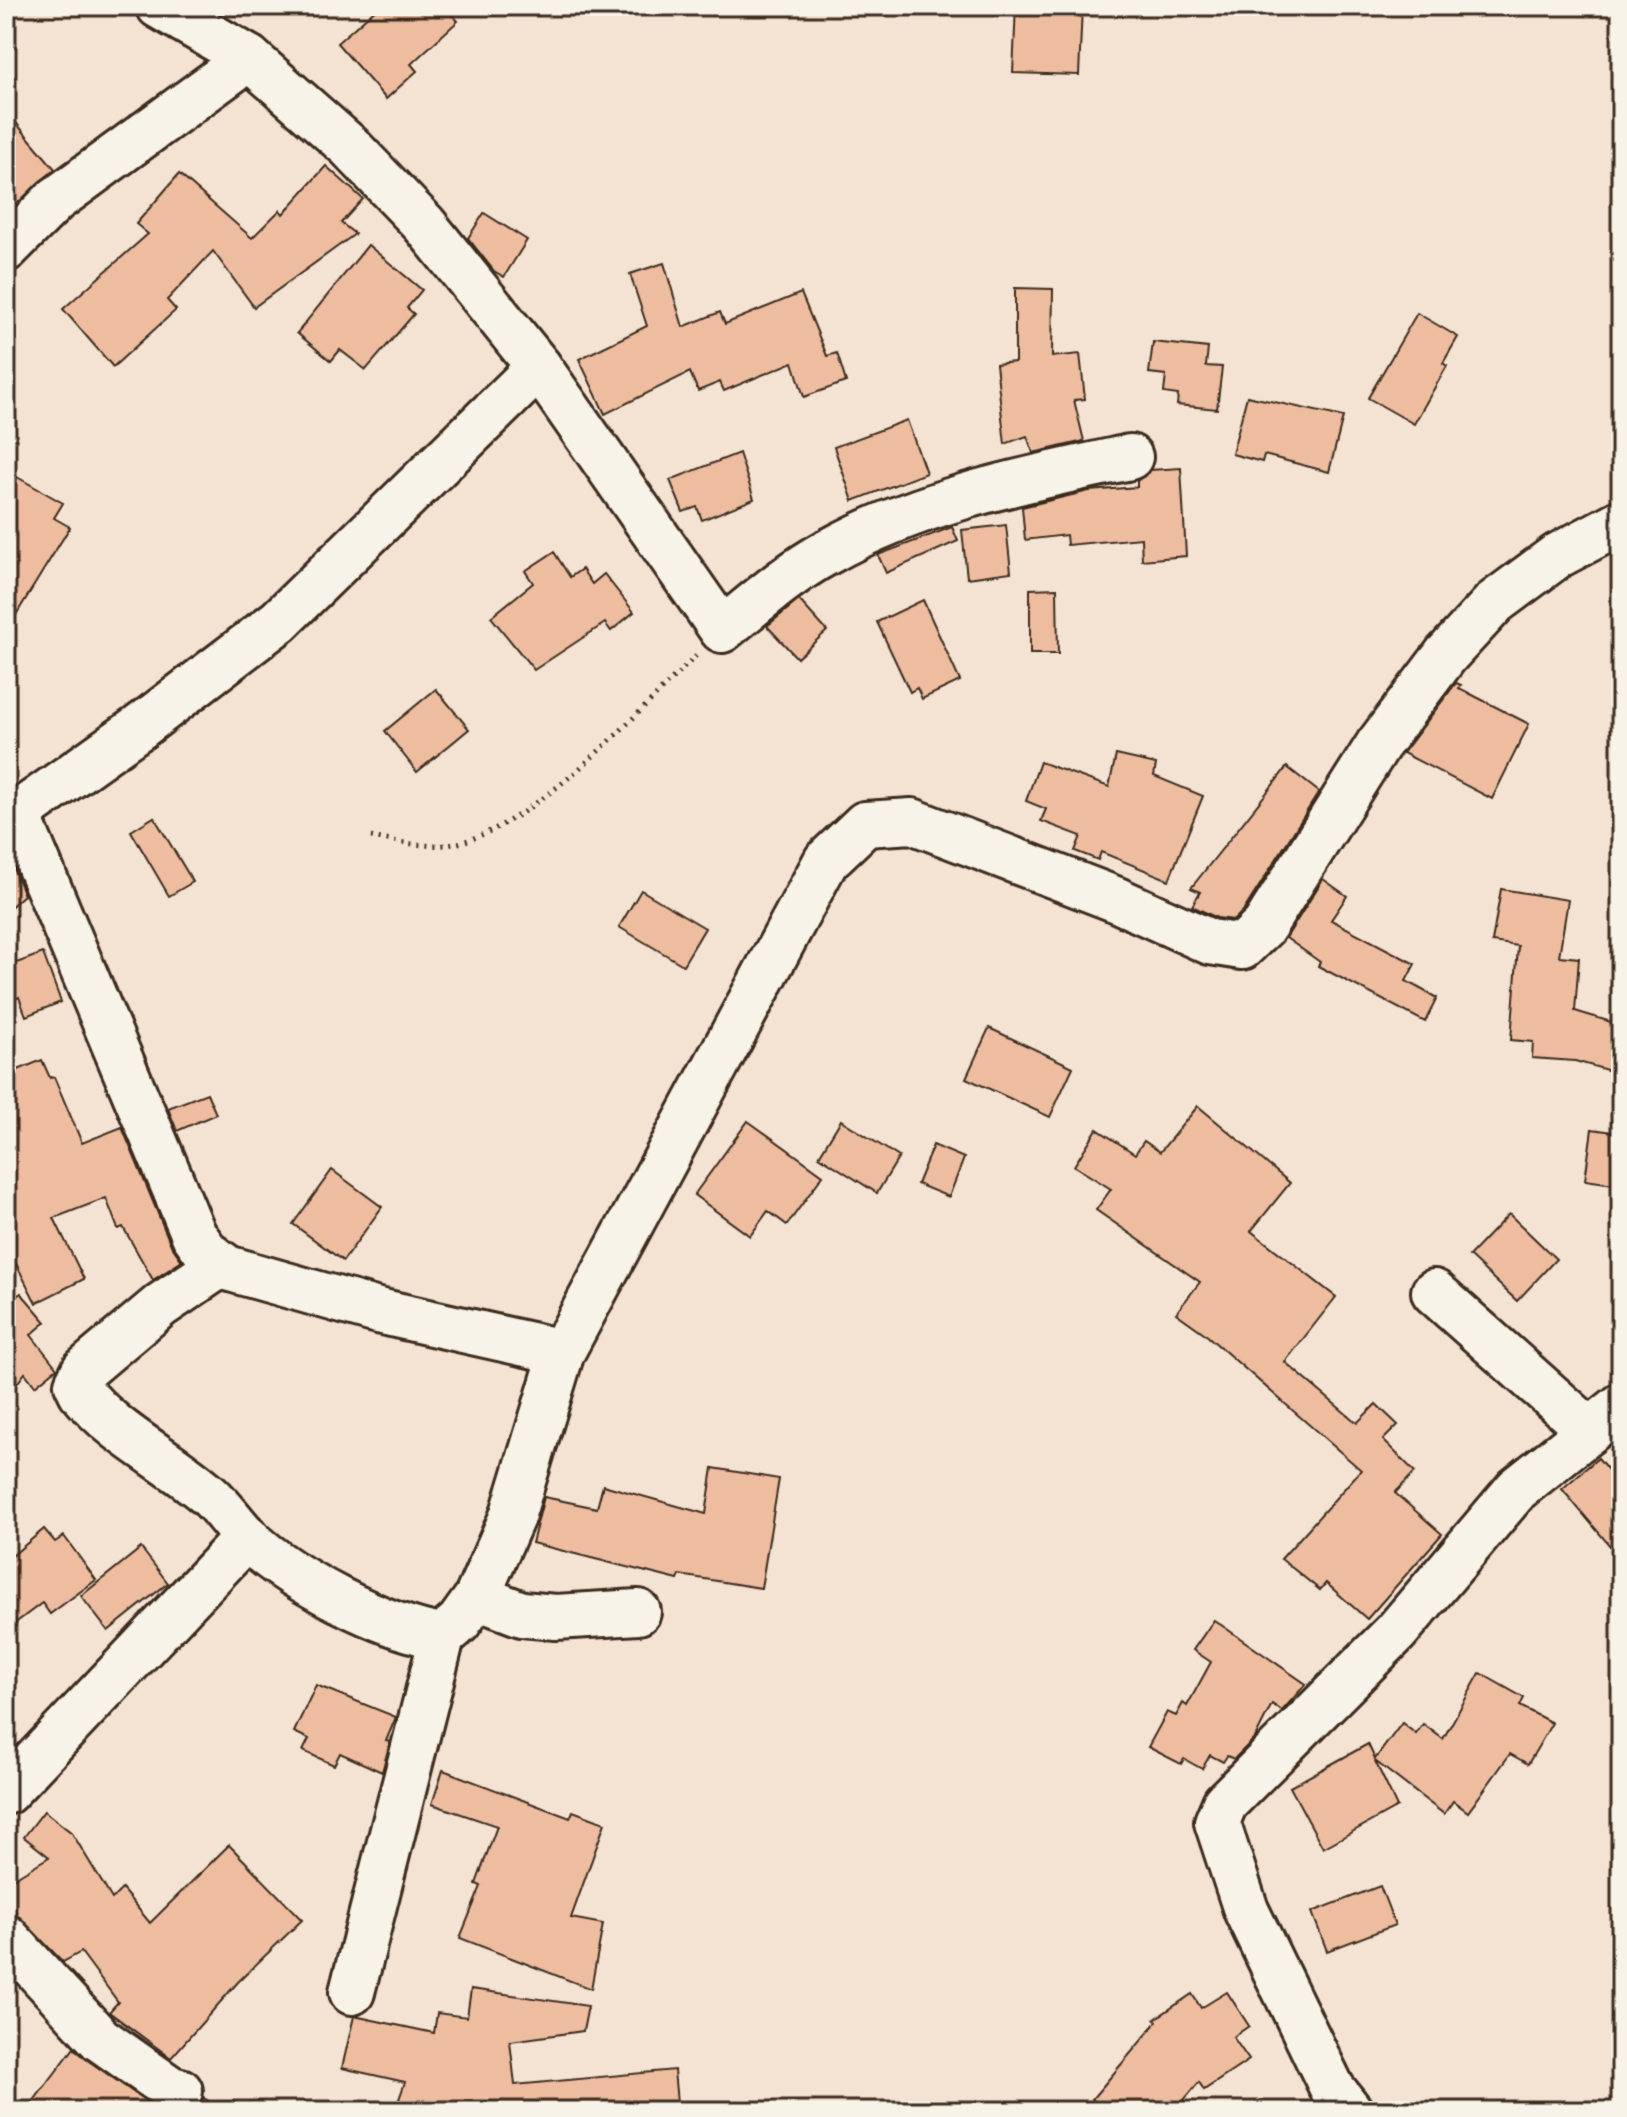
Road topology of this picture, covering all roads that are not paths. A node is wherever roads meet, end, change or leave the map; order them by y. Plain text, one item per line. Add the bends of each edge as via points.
1 (159, 6) edge
2 (249, 58) junction
3 (6, 249) edge
4 (539, 367) junction
5 (1130, 457) dead end
6 (1621, 522) edge
7 (12, 818) edge
8 (222, 1264) junction
9 (1434, 1292) dead end
10 (562, 1352) junction
11 (1605, 1418) edge
12 (247, 1537) junction
13 (477, 1597) junction
14 (638, 1612) dead end
15 (442, 1637) junction
16 (6, 1792) edge
17 (6, 1937) edge
18 (352, 1992) dead end
19 (180, 2091) dead end
20 (1350, 2111) edge

1 - 2 street
2 - 3 street via 55,200
2 - 4 street via 349,146 424,224
4 - 5 street via 722,630 785,579 847,542 979,490
4 - 7 street via 279,621
6 - 10 street via 1557,556 1495,602 1446,655 1378,745 1264,926 1242,947 1210,942 1115,899 912,821 865,824 826,861
7 - 8 street via 194,1235
8 - 10 street via 378,1311
8 - 12 street via 161,1305 84,1370 77,1384 86,1399 211,1497
9 - 11 street
10 - 13 street via 512,1517
11 - 20 street via 1517,1489 1396,1632 1225,1803 1217,1822 1246,1910 1332,2088
12 - 15 street via 286,1571 411,1632
12 - 16 street
13 - 14 street via 522,1614
13 - 15 street
15 - 18 street
17 - 19 street via 100,2039

